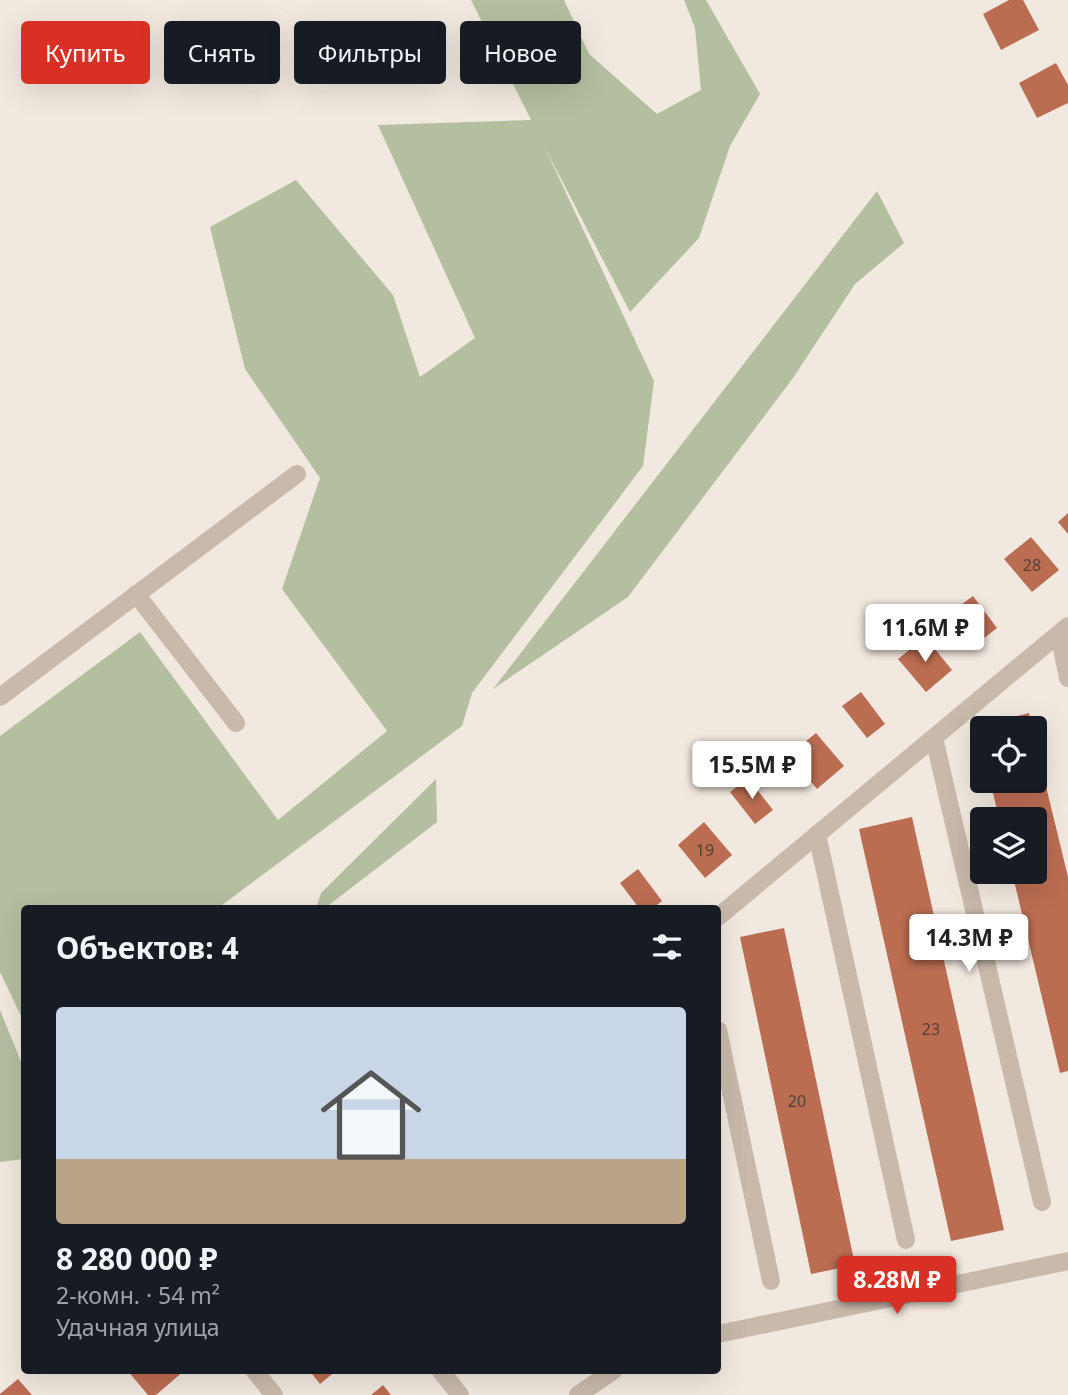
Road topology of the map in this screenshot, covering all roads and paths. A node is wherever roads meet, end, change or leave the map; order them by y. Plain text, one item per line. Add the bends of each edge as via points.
1 (297, 474) dead end
2 (136, 594) junction
3 (1063, 630) edge
4 (1068, 678) edge
5 (0, 697) edge
6 (236, 723) dead end
7 (934, 738) junction
8 (817, 834) junction
9 (721, 914) edge
10 (721, 1044) edge
11 (1042, 1202) dead end
12 (906, 1240) dead end
13 (1068, 1261) edge
14 (771, 1281) dead end
15 (721, 1333) edge
16 (257, 1374) edge
17 (443, 1374) edge
18 (608, 1374) edge
19 (274, 1395) edge
20 (460, 1395) edge
21 (578, 1395) edge

1 - 2 street
2 - 5 street
2 - 6 street
3 - 4 street
3 - 7 street
7 - 8 street
7 - 11 street
8 - 9 street
8 - 12 street
10 - 14 street
13 - 15 street
16 - 19 street
17 - 20 street
18 - 21 street

